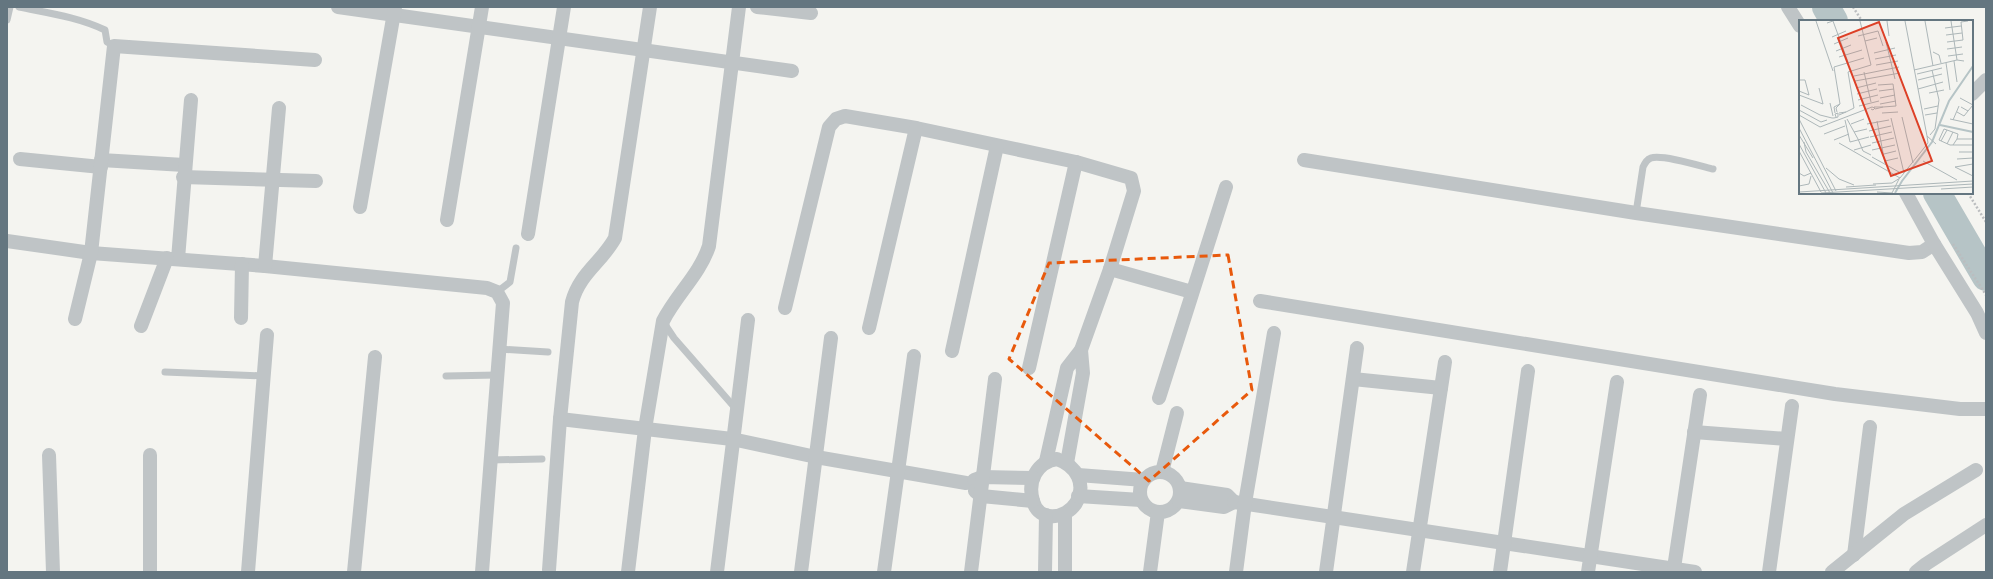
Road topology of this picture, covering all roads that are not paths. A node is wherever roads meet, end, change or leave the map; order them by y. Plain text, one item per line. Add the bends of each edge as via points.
1 (10, 7) edge
2 (19, 7) edge
3 (338, 7) edge
4 (482, 7) edge
5 (564, 7) edge
6 (650, 7) edge
7 (739, 7) edge
8 (757, 7) edge
9 (1788, 7) edge
10 (394, 11) edge
11 (811, 12) dead end
12 (7, 20) edge
13 (1799, 24) edge
14 (479, 26) junction
15 (559, 38) junction
16 (114, 46) junction
17 (644, 49) junction
18 (315, 60) dead end
19 (732, 61) junction
20 (792, 71) dead end
21 (1986, 80) edge
22 (1973, 93) edge
23 (190, 100) dead end
24 (279, 108) dead end
25 (916, 128) junction
26 (997, 146) junction
27 (20, 159) dead end
28 (1304, 160) dead end
29 (1076, 162) junction
30 (101, 164) junction
31 (1713, 169) dead end
32 (184, 171) junction
33 (272, 181) junction
34 (316, 181) dead end
35 (1226, 187) dead end
36 (1907, 194) edge
37 (360, 207) dead end
38 (1636, 213) junction
39 (447, 220) dead end
40 (528, 234) dead end
41 (7, 241) edge
42 (1934, 244) junction
43 (516, 248) dead end
44 (92, 253) junction
45 (172, 259) junction
46 (242, 264) junction
47 (265, 266) junction
48 (1110, 268) junction
49 (497, 292) junction
50 (1192, 292) junction
51 (1260, 301) dead end
52 (785, 308) dead end
53 (241, 318) dead end
54 (75, 319) dead end
55 (748, 320) dead end
56 (663, 321) junction
57 (141, 326) dead end
58 (869, 328) dead end
59 (1274, 333) dead end
60 (1986, 333) edge
61 (267, 335) dead end
62 (831, 338) dead end
63 (1357, 348) dead end
64 (499, 349) junction
65 (1082, 350) junction
66 (952, 351) dead end
67 (548, 352) dead end
68 (914, 356) dead end
69 (375, 357) dead end
70 (1445, 362) dead end
71 (1030, 368) dead end
72 (1528, 371) dead end
73 (164, 372) dead end
74 (497, 375) junction
75 (264, 376) junction
76 (446, 376) dead end
77 (995, 379) dead end
78 (1353, 379) junction
79 (1617, 382) dead end
80 (1441, 388) junction
81 (1700, 395) dead end
82 (1159, 398) dead end
83 (1792, 406) dead end
84 (736, 409) junction
85 (1986, 409) edge
86 (1177, 413) dead end
87 (560, 419) junction
88 (1870, 427) dead end
89 (645, 429) junction
90 (1694, 432) junction
91 (732, 439) junction
92 (1787, 440) junction
93 (49, 455) dead end
94 (150, 455) dead end
95 (816, 457) junction
96 (542, 459) dead end
97 (490, 460) junction
98 (1046, 461) junction
99 (1067, 463) junction
100 (1976, 470) dead end
101 (898, 471) junction
102 (1162, 472) junction
103 (1078, 475) junction
104 (982, 477) junction
105 (1033, 478) junction
106 (1144, 480) junction
107 (966, 483) junction
108 (1179, 495) junction
109 (981, 496) junction
110 (1078, 496) junction
111 (1141, 500) junction
112 (1033, 501) junction
113 (1240, 503) junction
114 (1158, 512) junction
115 (1065, 514) junction
116 (1046, 516) junction
117 (1334, 517) junction
118 (1986, 525) edge
119 (1419, 530) junction
120 (1504, 543) junction
121 (1854, 555) junction
122 (1590, 556) junction
123 (1674, 568) junction
124 (548, 570) dead end
125 (53, 572) edge
126 (150, 572) edge
127 (248, 572) edge
128 (354, 572) edge
129 (482, 572) edge
130 (628, 572) edge
131 (717, 572) edge
132 (801, 572) edge
133 (884, 572) edge
134 (971, 572) edge
135 (1045, 572) edge
136 (1065, 572) edge
137 (1150, 572) edge
138 (1236, 572) edge
139 (1326, 572) edge
140 (1413, 572) edge
141 (1500, 572) edge
142 (1588, 572) edge
143 (1695, 572) edge
144 (1769, 572) edge
145 (1832, 572) edge
146 (1916, 572) edge

1 - 12 lane
2 - 16 lane via 94,25 105,30 107,42
3 - 10 street
4 - 14 street
5 - 15 street
6 - 17 street
7 - 19 street
8 - 11 street
9 - 13 street
10 - 14 street
10 - 37 street
14 - 15 street
14 - 39 street
15 - 17 street
15 - 40 street
16 - 18 street
16 - 30 street
17 - 19 street
17 - 87 street via 615,238 603,257 582,278 575,289 572,302
19 - 20 street
19 - 56 street via 709,246 704,260 671,305
21 - 22 street
23 - 32 street
24 - 33 street
25 - 26 street
25 - 52 street via 845,116 836,119 829,126
25 - 58 street
26 - 29 street
26 - 66 street
27 - 30 street
28 - 38 street
29 - 48 street via 1132,180 1134,190
29 - 71 street
30 - 32 street
30 - 44 street
31 - 38 lane via 1661,157 1651,158 1643,167
32 - 33 street
32 - 45 street
33 - 34 street
33 - 47 street
35 - 50 street
36 - 42 street
38 - 42 street via 1909,253 1922,252
41 - 44 street
42 - 60 street via 1978,313
43 - 49 lane via 510,282
44 - 45 street
44 - 54 street
45 - 46 street
45 - 57 street
46 - 47 street
46 - 53 street
47 - 49 street via 487,288
48 - 50 street
48 - 65 street
49 - 64 street via 503,303
50 - 82 street
51 - 85 street via 1835,394 1960,409
55 - 84 street
56 - 84 lane via 674,338
56 - 89 street
59 - 113 street
61 - 75 street
62 - 95 street
63 - 78 street
64 - 67 lane
64 - 74 street
65 - 98 street via 1067,368
65 - 99 street via 1083,373
68 - 101 street
69 - 128 street
70 - 80 street
72 - 120 street
73 - 75 lane
74 - 76 lane
74 - 97 street
75 - 127 street
77 - 104 street
78 - 80 street
78 - 117 street
79 - 122 street
80 - 119 street
81 - 90 street
83 - 92 street
84 - 91 street
86 - 102 street
87 - 89 street
87 - 124 street
88 - 121 street
89 - 91 street
89 - 130 street
90 - 92 street
90 - 123 street
91 - 95 street
91 - 131 street
92 - 144 street
93 - 125 street
94 - 126 street
95 - 101 street
95 - 132 street
96 - 97 lane
97 - 129 street
98 - 99 street via 1057,459
98 - 105 street via 1038,468
99 - 103 street
100 - 121 street via 1904,514
101 - 107 street
101 - 133 street
102 - 106 street via 1155,472
102 - 108 street via 1174,477
103 - 106 street
103 - 110 street
104 - 105 street
104 - 107 street
104 - 109 street
105 - 112 street
106 - 111 street via 1140,486
107 - 109 street
108 - 113 street via 1227,495
108 - 114 street via 1170,510
109 - 112 street
109 - 134 street
110 - 111 street
110 - 115 street via 1071,510
111 - 114 street via 1151,510
112 - 116 street via 1038,510
113 - 117 street
113 - 138 street
114 - 137 street
115 - 116 street via 1056,517
115 - 136 street
116 - 135 street
117 - 119 street
117 - 139 street
118 - 146 street
119 - 120 street
119 - 140 street
120 - 122 street
120 - 141 street
121 - 145 street
122 - 123 street
122 - 142 street
123 - 143 street

